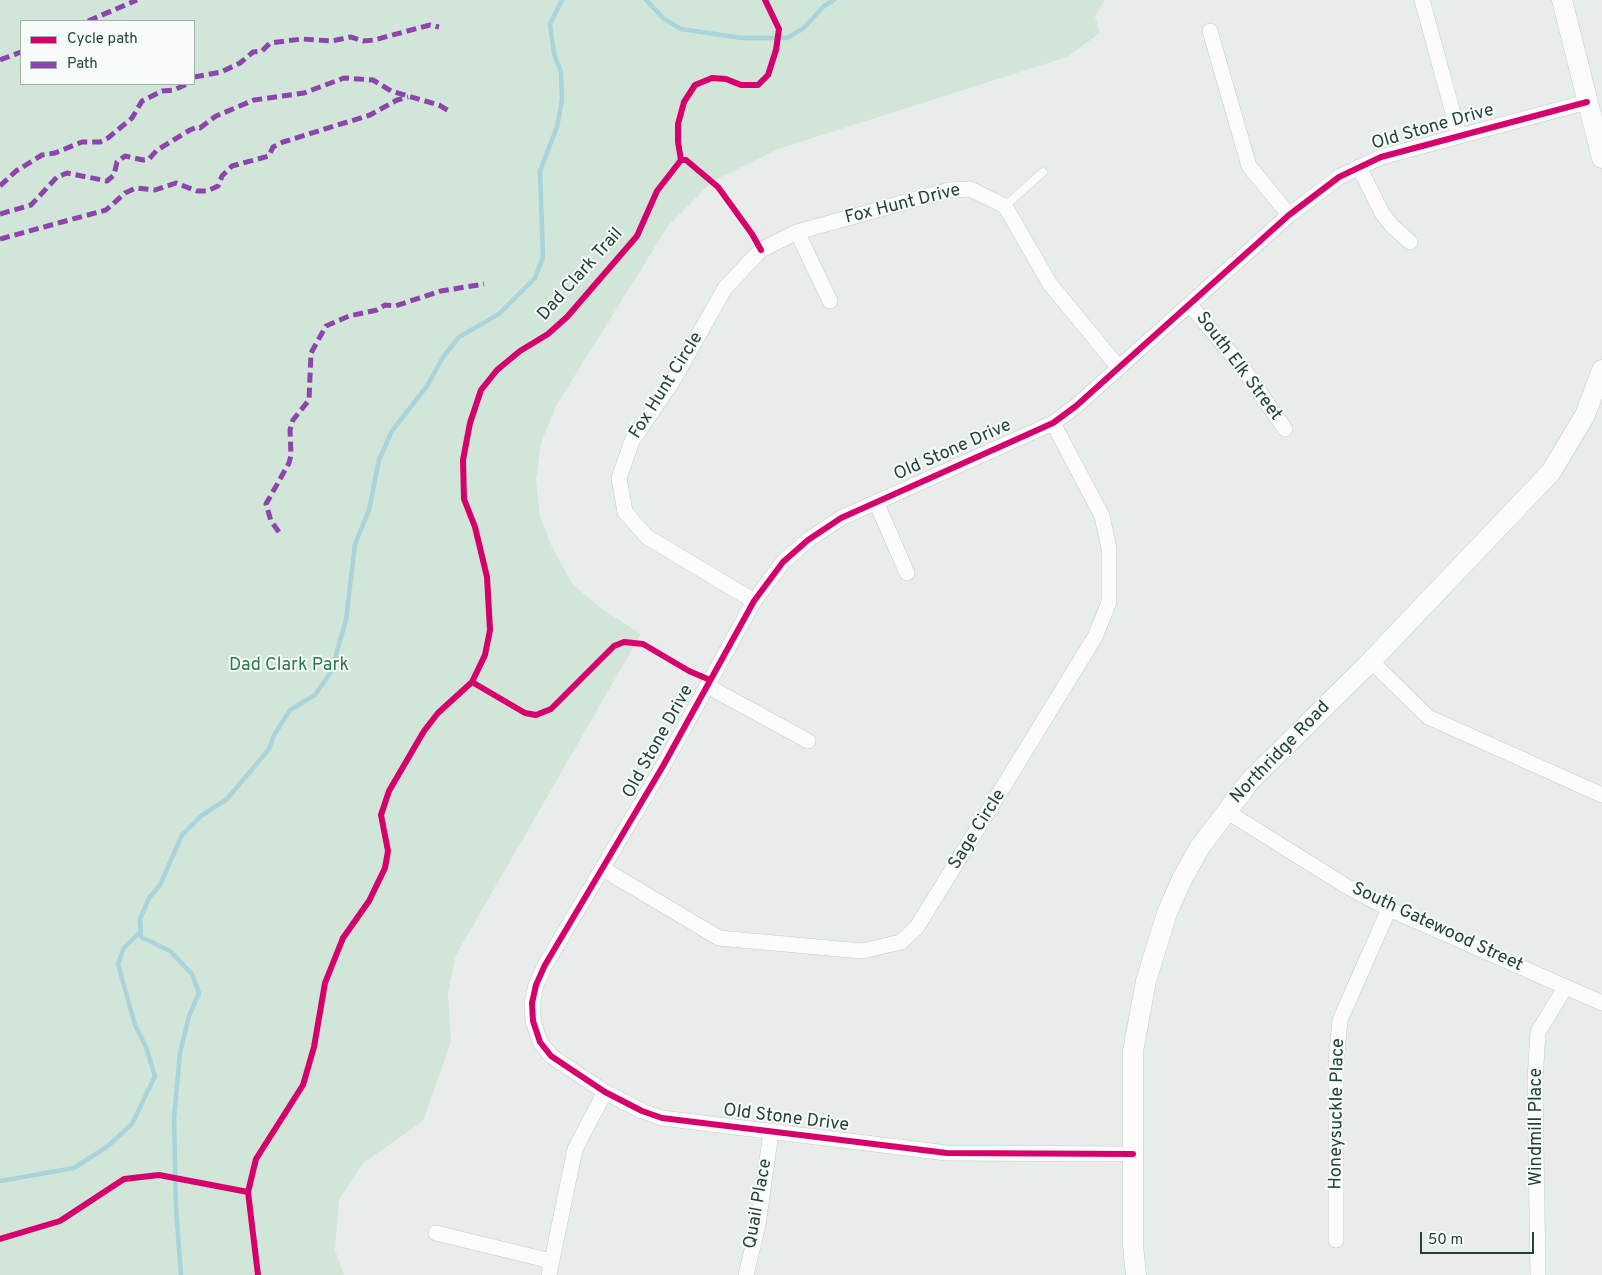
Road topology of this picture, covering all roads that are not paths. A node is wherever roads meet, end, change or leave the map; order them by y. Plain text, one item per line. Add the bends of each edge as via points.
1 (1422, 0) edge
2 (1562, 0) edge
3 (1210, 31) dead end
4 (1587, 102) junction
5 (1459, 135) junction
6 (1602, 158) edge
7 (1358, 167) junction
8 (1043, 172) dead end
9 (1005, 206) junction
10 (1289, 216) junction
11 (797, 232) junction
12 (1410, 242) dead end
13 (830, 301) dead end
14 (1190, 306) junction
15 (1119, 368) junction
16 (1602, 370) edge
17 (1052, 422) junction
18 (1285, 429) dead end
19 (876, 502) junction
20 (907, 573) dead end
21 (754, 601) junction
22 (1371, 661) junction
23 (707, 686) junction
24 (808, 741) dead end
25 (1602, 795) edge
26 (1226, 810) junction
27 (602, 870) junction
28 (1389, 910) junction
29 (1565, 988) junction
30 (1602, 1004) edge
31 (605, 1092) junction
32 (771, 1132) junction
33 (1134, 1154) junction
34 (436, 1233) dead end
35 (1336, 1240) dead end
36 (550, 1268) edge
37 (746, 1275) edge
38 (1136, 1275) edge
39 (1538, 1275) edge

1 - 5 street
2 - 4 street
3 - 10 street via 1249,166
4 - 5 street, Old Stone Drive
4 - 6 street
5 - 7 street, Old Stone Drive via 1381,157
7 - 10 street, Old Stone Drive via 1339,177
7 - 12 street via 1382,213
8 - 9 lane
9 - 11 street, Fox Hunt Drive via 970,189 949,190
9 - 15 street via 1050,284
10 - 14 street, Old Stone Drive
11 - 13 street
11 - 21 street, Fox Hunt Circle via 760,250 725,288 672,382 632,441 619,478 626,512 647,538
14 - 15 street, Old Stone Drive
14 - 18 street, South Elk Street via 1242,367
15 - 17 street, Old Stone Drive via 1076,406
16 - 22 street, Northridge Road via 1585,415 1551,472
17 - 19 street, Old Stone Drive
17 - 27 street, Sage Circle via 1102,516 1109,548 1109,602 1095,637 917,928 901,942 862,951 719,938
19 - 20 street
19 - 21 street, Old Stone Drive via 841,518 808,540 783,562
21 - 23 street, Old Stone Drive
22 - 25 street via 1428,718
22 - 26 street, Northridge Road via 1250,781
23 - 24 street
23 - 27 street, Old Stone Drive
26 - 28 street, South Gatewood Street
26 - 33 street, Northridge Road via 1182,879 1167,913 1146,981 1133,1051
27 - 31 street, Old Stone Drive via 545,965 532,1003 540,1042 551,1056
28 - 29 street, South Gatewood Street
28 - 35 street, Honeysuckle Place via 1340,1020 1336,1063
29 - 30 street, South Gatewood Street
29 - 39 street, Windmill Place via 1538,1032 1535,1080
31 - 32 street, Old Stone Drive via 662,1118
31 - 36 street via 575,1149
32 - 33 street, Old Stone Drive via 947,1153
32 - 37 street, Quail Place via 758,1225
33 - 38 street, Northridge Road via 1133,1245
34 - 36 street

